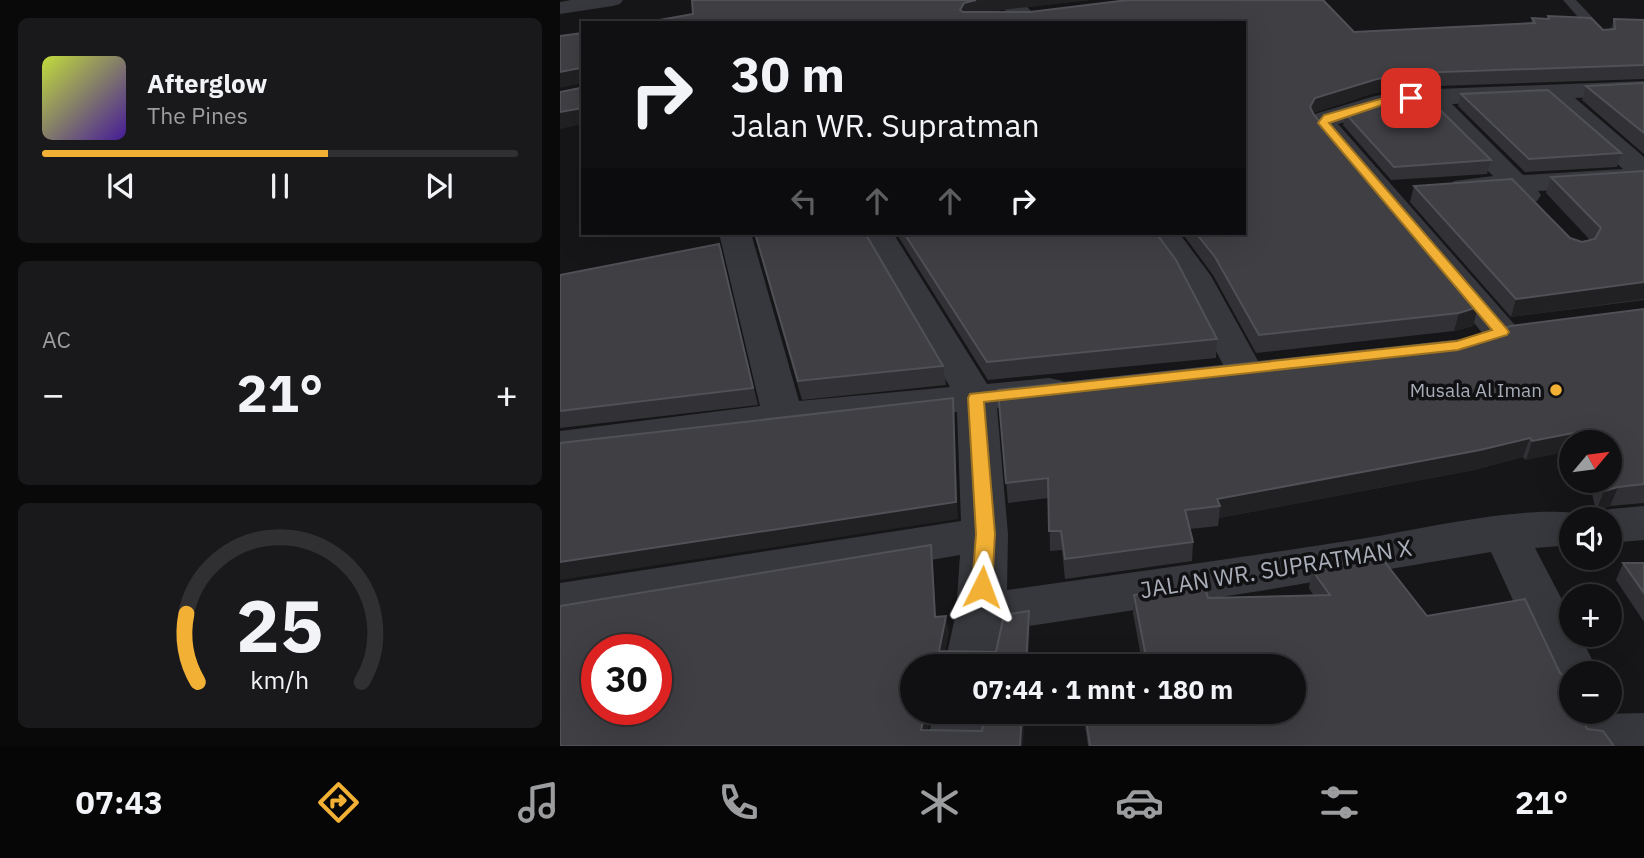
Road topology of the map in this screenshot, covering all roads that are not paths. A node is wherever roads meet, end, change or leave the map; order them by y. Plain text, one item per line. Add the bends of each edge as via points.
1 (613, 0) edge
2 (1569, 0) edge
3 (560, 8) edge
4 (1003, 10) edge
5 (1034, 15) edge
6 (1604, 38) edge
7 (1644, 88) edge
8 (1552, 92) junction
9 (1420, 97) junction
10 (1644, 174) edge
11 (1514, 184) junction
12 (1410, 190) junction
13 (1541, 211) edge
14 (736, 235) edge
15 (878, 235) edge
16 (1164, 235) edge
17 (1540, 327) edge
18 (1284, 365) edge
19 (1244, 370) junction
20 (1204, 374) edge
21 (1083, 387) edge
22 (976, 398) junction
23 (783, 416) junction
24 (560, 445) edge
25 (1644, 523) edge
26 (1622, 525) edge
27 (1559, 529) edge
28 (1505, 533) junction
29 (985, 534) junction
30 (560, 603) edge
31 (981, 613) junction
32 (973, 654) edge
33 (1567, 661) edge
34 (959, 724) edge
35 (954, 746) edge

1 - 3 street
2 - 6 lane
4 - 5 street
7 - 8 street
8 - 9 street
8 - 10 street
9 - 11 street via 1463,128
9 - 12 street via 1384,101 1323,123
10 - 11 street
11 - 12 street
11 - 13 street
12 - 17 street via 1485,337
14 - 23 street
15 - 22 street
16 - 19 street via 1194,276
18 - 19 street
19 - 20 street
21 - 22 street
22 - 23 street
22 - 29 street
23 - 24 street
25 - 26 street
27 - 28 street, JALAN WR. SUPRATMAN X
28 - 31 street, JALAN WR. SUPRATMAN X
28 - 33 street
29 - 30 street
29 - 31 street
31 - 32 street
34 - 35 street

